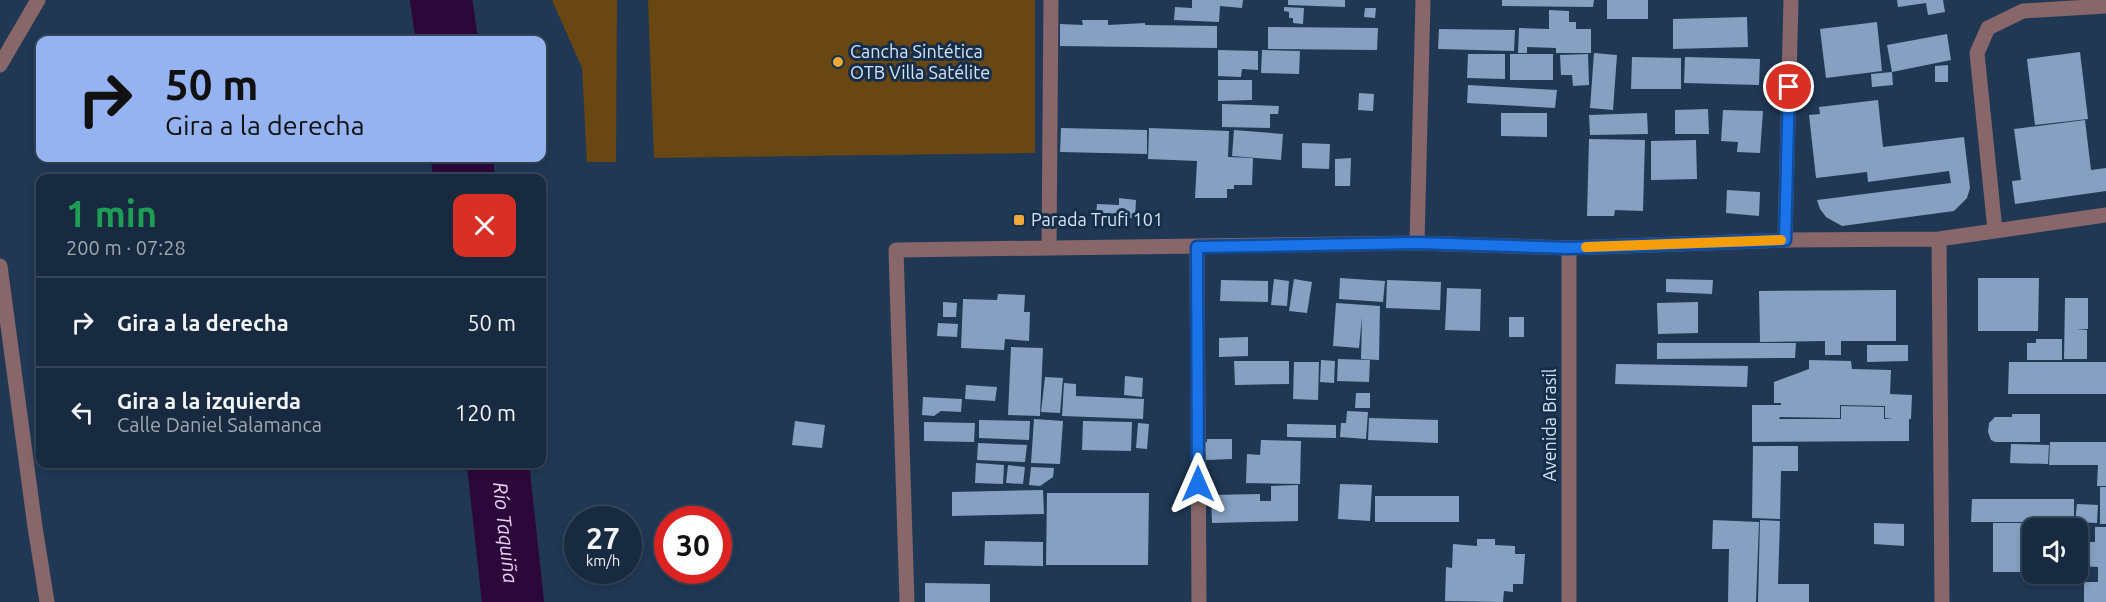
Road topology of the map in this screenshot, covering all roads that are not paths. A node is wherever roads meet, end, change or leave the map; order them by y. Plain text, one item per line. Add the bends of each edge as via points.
1 (38, 0) edge
2 (1051, 0) edge
3 (1424, 0) edge
4 (1791, 0) edge
5 (2106, 6) edge
6 (0, 65) edge
7 (2106, 215) edge
8 (1995, 230) junction
9 (1939, 239) junction
10 (1785, 240) junction
11 (1417, 243) junction
12 (1048, 247) junction
13 (1197, 247) junction
14 (1569, 248) junction
15 (0, 266) edge
16 (47, 602) edge
17 (907, 602) edge
18 (1199, 602) edge
19 (1569, 602) edge
20 (1942, 602) edge

1 - 6 street
2 - 12 street
3 - 11 street
4 - 10 street
5 - 8 street via 2023,10 1988,28 1977,52
7 - 8 street
8 - 9 street
9 - 10 street
9 - 20 street
10 - 14 street
11 - 13 street
11 - 14 street
12 - 13 street
12 - 17 street via 896,250
13 - 18 street
14 - 19 street, Avenida Brasil
15 - 16 street

